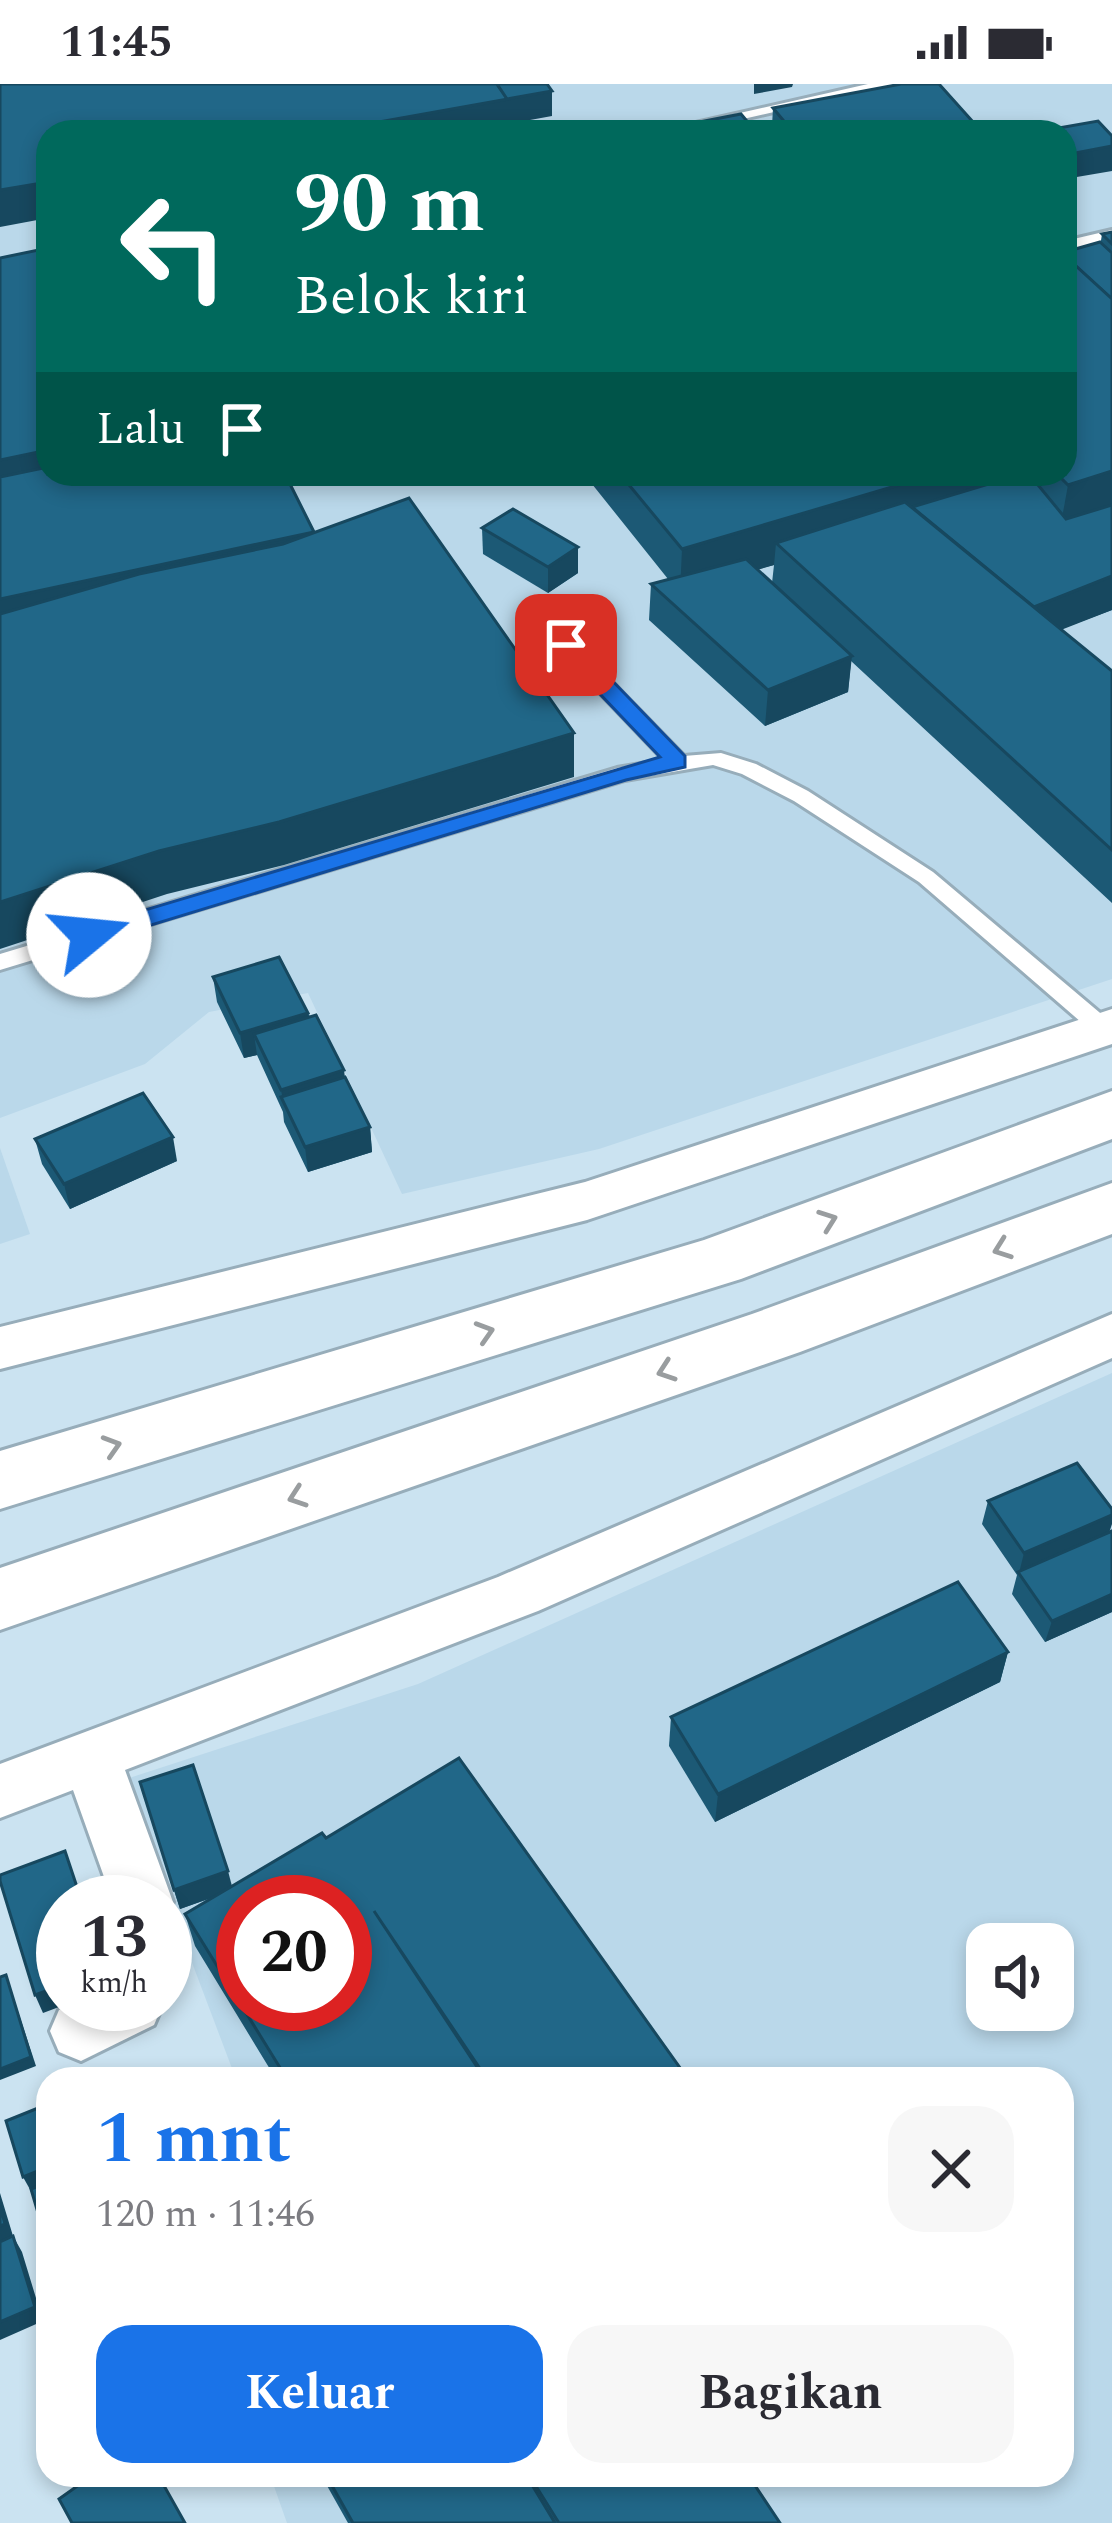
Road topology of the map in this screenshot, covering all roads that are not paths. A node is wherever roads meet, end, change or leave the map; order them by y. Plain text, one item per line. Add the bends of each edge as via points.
1 (884, 84) edge
2 (719, 120) edge
3 (1112, 235) edge
4 (1077, 243) edge
5 (566, 645) dead end
6 (677, 761) junction
7 (0, 962) edge
8 (1108, 1027) edge
9 (1112, 1114) edge
10 (1112, 1208) edge
11 (1112, 1335) edge
12 (0, 1348) edge
13 (0, 1480) edge
14 (0, 1599) edge
15 (91, 1757) junction
16 (0, 1791) edge
17 (133, 1875) edge

1 - 2 lane
3 - 4 lane
5 - 6 lane
6 - 7 lane
6 - 8 lane via 714,758 801,796 926,877
8 - 12 street via 587,1201
13 -> 9 highway via 718,1261
10 -> 14 highway via 776,1333
11 - 15 street via 518,1594
15 - 16 street
15 - 17 street

